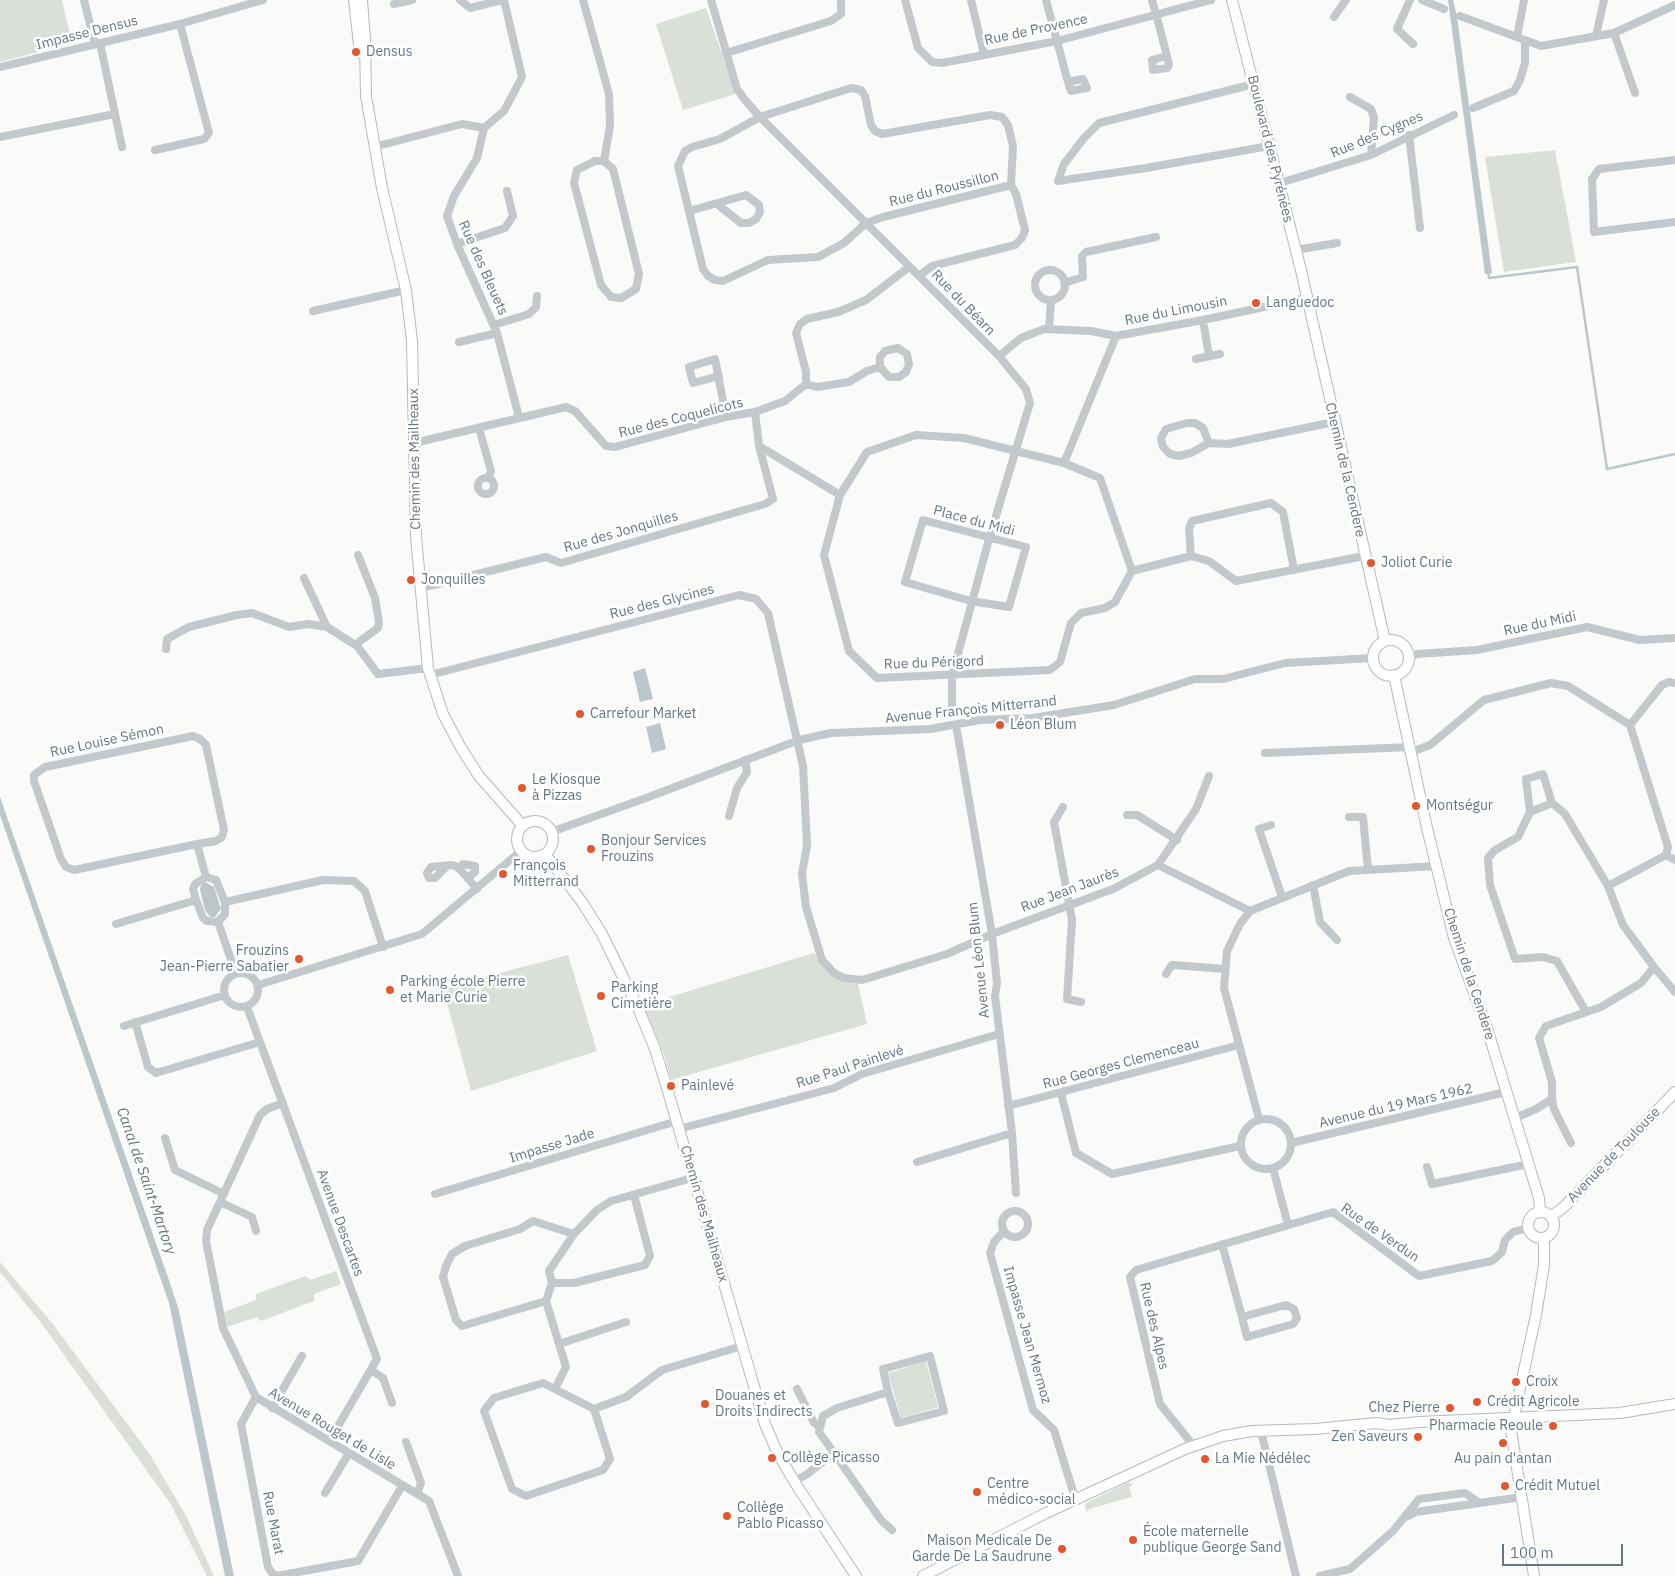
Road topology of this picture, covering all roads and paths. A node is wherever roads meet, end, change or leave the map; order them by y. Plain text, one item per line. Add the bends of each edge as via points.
1 (84, 0) edge
2 (263, 0) edge
3 (354, 0) edge
4 (362, 0) edge
5 (412, 0) edge
6 (460, 0) edge
7 (503, 0) edge
8 (583, 0) edge
9 (711, 0) edge
10 (841, 0) edge
11 (905, 0) edge
12 (971, 0) edge
13 (1046, 0) edge
14 (1152, 0) edge
15 (1211, 0) edge
16 (1232, 0) edge
17 (1346, 0) edge
18 (1410, 0) edge
19 (1422, 0) edge
20 (1524, 0) edge
21 (1604, 0) edge
22 (394, 4) dead end
23 (1675, 5) edge
24 (1444, 9) dead end
25 (1156, 14) junction
26 (1460, 16) dead end
27 (1334, 17) dead end
28 (180, 24) junction
29 (1614, 33) junction
30 (1596, 36) junction
31 (1517, 37) junction
32 (1056, 41) junction
33 (1525, 41) junction
34 (97, 43) junction
35 (1413, 44) dead end
36 (726, 53) junction
37 (984, 54) junction
38 (1167, 56) dead end
39 (0, 67) edge
40 (364, 68) junction
41 (1068, 82) dead end
42 (1254, 84) junction
43 (1635, 93) dead end
44 (1350, 97) dead end
45 (1473, 108) dead end
46 (115, 114) junction
47 (1454, 115) dead end
48 (760, 117) junction
49 (484, 128) junction
50 (1409, 135) junction
51 (0, 137) edge
52 (1269, 146) junction
53 (122, 147) dead end
54 (374, 147) junction
55 (154, 150) dead end
56 (1370, 154) junction
57 (1675, 160) edge
58 (604, 161) junction
59 (1280, 183) junction
60 (1011, 185) junction
61 (507, 191) dead end
62 (717, 204) junction
63 (689, 211) junction
64 (1675, 222) edge
65 (866, 223) junction
66 (1420, 228) dead end
67 (1156, 237) dead end
68 (1337, 243) dead end
69 (457, 244) junction
70 (1296, 250) junction
71 (909, 267) junction
72 (919, 276) junction
73 (1064, 282) junction
74 (406, 290) junction
75 (537, 296) dead end
76 (1306, 298) junction
77 (1051, 300) junction
78 (313, 311) dead end
79 (1202, 320) junction
80 (496, 329) junction
81 (1049, 330) junction
82 (1116, 336) junction
83 (459, 342) dead end
84 (1220, 354) dead end
85 (999, 356) junction
86 (1209, 356) junction
87 (1196, 359) dead end
88 (880, 367) dead end
89 (718, 376) dead end
90 (806, 384) junction
91 (755, 412) junction
92 (519, 417) junction
93 (726, 417) junction
94 (1334, 422) junction
95 (479, 428) junction
96 (414, 443) junction
97 (1210, 443) junction
98 (759, 446) junction
99 (1016, 452) junction
100 (1064, 463) junction
101 (488, 478) dead end
102 (840, 495) junction
103 (989, 539) junction
104 (358, 555) dead end
105 (1190, 556) junction
106 (1364, 556) junction
107 (1294, 570) junction
108 (1132, 571) junction
109 (304, 578) dead end
110 (421, 588) junction
111 (971, 601) junction
112 (327, 627) junction
113 (1675, 638) edge
114 (1385, 641) junction
115 (357, 646) junction
116 (166, 649) dead end
117 (1408, 657) junction
118 (1373, 658) junction
119 (429, 671) junction
120 (952, 676) junction
121 (1394, 676) junction
122 (1673, 681) edge
123 (952, 710) dead end
124 (956, 725) junction
125 (1630, 725) junction
126 (799, 740) junction
127 (1411, 749) junction
128 (1265, 752) dead end
129 (745, 760) junction
130 (1209, 776) dead end
131 (1552, 803) junction
132 (1063, 806) dead end
133 (1530, 812) junction
134 (1128, 815) dead end
135 (729, 816) dead end
136 (1349, 817) dead end
137 (522, 825) junction
138 (1272, 825) dead end
139 (552, 832) junction
140 (1177, 840) junction
141 (197, 844) junction
142 (521, 851) junction
143 (545, 854) junction
144 (1666, 855) junction
145 (1675, 860) edge
146 (1158, 865) junction
147 (447, 866) dead end
148 (1437, 866) junction
149 (459, 869) junction
150 (1368, 869) junction
151 (206, 877) junction
152 (468, 878) junction
153 (1313, 885) junction
154 (1608, 886) junction
155 (477, 889) junction
156 (1282, 897) junction
157 (196, 900) junction
158 (225, 902) junction
159 (1068, 905) junction
160 (1250, 911) junction
161 (218, 922) junction
162 (116, 924) dead end
163 (992, 934) junction
164 (1337, 940) dead end
165 (383, 947) junction
166 (1654, 967) junction
167 (1225, 968) junction
168 (236, 974) junction
169 (1166, 974) dead end
170 (258, 985) junction
171 (1675, 992) edge
172 (225, 995) junction
173 (1081, 1002) dead end
174 (247, 1007) junction
175 (1586, 1012) junction
176 (135, 1022) junction
177 (124, 1026) dead end
178 (999, 1034) junction
179 (260, 1042) junction
180 (1239, 1045) junction
181 (1506, 1092) junction
182 (1675, 1092) edge
183 (1061, 1093) junction
184 (1552, 1099) junction
185 (283, 1103) junction
186 (1008, 1106) junction
187 (1514, 1118) junction
188 (1259, 1119) junction
189 (678, 1125) junction
190 (1012, 1133) junction
191 (165, 1138) dead end
192 (1571, 1143) dead end
193 (1291, 1144) junction
194 (1240, 1146) junction
195 (917, 1162) dead end
196 (1529, 1164) junction
197 (1427, 1167) dead end
198 (1272, 1168) junction
199 (692, 1178) junction
200 (1016, 1193) dead end
201 (435, 1194) dead end
202 (634, 1196) junction
203 (222, 1198) junction
204 (1540, 1211) junction
205 (1552, 1216) junction
206 (1288, 1225) junction
207 (1528, 1228) junction
208 (256, 1231) dead end
209 (1004, 1231) dead end
210 (574, 1234) junction
211 (1544, 1238) junction
212 (1222, 1244) junction
213 (552, 1283) junction
214 (546, 1301) junction
215 (1242, 1317) junction
216 (626, 1322) dead end
217 (559, 1344) junction
218 (742, 1346) junction
219 (302, 1356) dead end
220 (371, 1370) junction
221 (555, 1389) junction
222 (797, 1389) dead end
223 (888, 1392) junction
224 (256, 1398) junction
225 (392, 1403) dead end
226 (1675, 1404) edge
227 (272, 1408) junction
228 (594, 1409) junction
229 (1513, 1418) junction
230 (820, 1427) junction
231 (1261, 1431) junction
232 (330, 1440) junction
233 (406, 1442) dead end
234 (1193, 1445) junction
235 (349, 1453) junction
236 (834, 1453) junction
237 (794, 1481) junction
238 (402, 1486) junction
239 (325, 1493) dead end
240 (418, 1494) junction
241 (1522, 1497) junction
242 (1076, 1501) junction
243 (1478, 1502) junction
244 (1406, 1516) junction
245 (892, 1530) dead end
246 (458, 1576) edge
247 (856, 1576) edge
248 (923, 1576) edge
249 (1296, 1576) edge
250 (1320, 1576) edge
251 (1534, 1576) edge

1 - 34 street
2 - 28 street, Impasse Densus
3 - 40 street, Chemin des Mailheaux
4 - 40 street, Chemin des Mailheaux via 366,40
5 - 22 street
6 - 7 street via 470,8
7 - 49 street via 522,77 504,111
8 - 58 street via 609,94 610,126
9 - 36 street, Rue du Béarn
10 - 36 street via 841,14 831,21
11 - 37 street, Rue de Provence via 918,48 932,62 942,63
12 - 37 street
13 - 32 street
14 - 25 street
15 - 25 street, Rue de Provence
16 - 42 street, Boulevard des Pyrénées
17 - 27 street
18 - 35 street via 1397,29
19 - 24 street
20 - 31 street
21 - 30 street
23 - 29 street
25 - 32 street, Rue de Provence
25 - 38 street
26 - 31 street
28 - 34 street, Impasse Densus
28 - 55 street via 209,133 204,140
29 - 30 street
29 - 43 street
30 - 33 street via 1541,46
31 - 33 street
32 - 37 street, Rue de Provence
32 - 41 street
33 - 45 street via 1526,63 1514,91
34 - 39 street, Impasse Densus
34 - 46 street
36 - 48 street, Rue du Béarn via 738,89
40 - 54 street, Chemin des Mailheaux
42 - 52 street, Boulevard des Pyrénées
42 - 52 street via 1099,123 1064,164 1058,180
44 - 56 street via 1371,110 1374,118
46 - 51 street
46 - 53 street
47 - 50 street, Rue des Cygnes
48 - 60 street via 851,88 861,90 871,125 882,134 990,115 1002,117 1014,146
48 - 63 street via 732,134 685,151 678,166
48 - 65 street, Rue du Béarn
49 - 54 street via 462,124
49 - 69 street, Rue des Bleuets via 477,158 449,209 448,222
50 - 56 street, Rue des Cygnes
50 - 66 street
52 - 59 street, Boulevard des Pyrénées
54 - 74 street, Chemin des Mailheaux
56 - 59 street, Rue des Cygnes
57 - 64 street via 1599,169 1592,179 1594,232
58 - 58 street via 581,167 575,174 574,183 601,285 610,297 621,298 636,289 639,274 613,169
59 - 70 street, Boulevard des Pyrénées
60 - 65 street, Rue du Roussillon
60 - 72 street, Rue du Roussillon via 1026,230 1022,238 1015,244 932,266
61 - 69 street via 513,216 505,228
62 - 62 street via 741,223 756,219 760,212 759,205 746,195
62 - 63 street
63 - 65 street via 702,269 715,280 733,277 756,263 768,260 818,257 844,243
65 - 71 street, Rue du Béarn
67 - 73 street via 1086,252 1082,256 1083,277
68 - 70 street
69 - 80 street, Rue des Bleuets
70 - 76 street, Boulevard des Pyrénées
71 - 72 street, Rue du Béarn
71 - 90 street via 866,300 800,324 796,333
72 - 85 street, Rue du Béarn
73 - 77 street via 1063,293
73 - 77 street via 1055,271 1039,275 1035,282 1036,291 1041,298
74 - 78 street
74 - 96 street, Chemin des Mailheaux via 412,341
75 - 80 street via 536,307 529,314
76 - 79 street, Rue du Limousin
76 - 94 street, Chemin de la Cendere
77 - 81 street
79 - 82 street, Rue du Limousin
79 - 86 street
80 - 83 street
80 - 92 street, Rue des Bleuets
81 - 82 street, Rue du Limousin via 1091,330
81 - 85 street, Rue du Limousin via 1021,338
82 - 100 street
84 - 86 street
85 - 99 street, Rue du Béarn via 1026,389 1030,403
86 - 87 street
88 - 90 street via 849,382 817,388
89 - 93 street
90 - 91 street via 785,401
91 - 93 street, Rue des Coquelicots
91 - 98 street, Rue des Coquelicots
92 - 93 street, Rue des Coquelicots via 566,407 575,411 606,446 615,448
92 - 95 street, Rue des Coquelicots
94 - 97 street via 1228,444
94 - 106 street, Chemin de la Cendere
95 - 96 street, Rue des Coquelicots
95 - 101 street via 491,471
96 - 110 street, Chemin des Mailheaux via 416,538
97 - 97 street via 1203,428 1195,423 1176,425 1160,438 1170,454 1179,456
98 - 102 street
98 - 110 street, Rue des Jonquilles via 773,499 765,504 561,563 546,557
99 - 100 street, Rue du Périgord
99 - 102 street, Rue du Périgord via 964,438 916,435 867,452
99 - 103 street, Rue du Béarn
100 - 108 street, Rue du Périgord via 1100,478
102 - 120 street, Rue du Périgord via 824,555 849,651 877,678
103 - 111 street, Rue du Béarn
103 - 111 street, Place du Midi via 1026,547 1008,607
103 - 111 street, Place du Midi via 923,520 905,582
104 - 115 street via 375,598 380,623
105 - 107 street via 1209,561 1236,581
105 - 107 street via 1189,528 1192,521 1271,502 1283,512
105 - 108 street
106 - 107 street
106 - 114 street, Chemin de la Cendere
108 - 120 street, Rue du Périgord via 1115,602 1105,608 1081,613 1072,623 1060,662 1050,670
109 - 112 street
110 - 119 street, Chemin des Mailheaux
111 - 120 street, Rue du Béarn
112 - 115 street
112 - 116 street via 289,626 244,613 179,631 168,639
113 - 117 street, Rue du Midi via 1640,640 1587,627 1477,650
114 - 117 street via 1400,643
114 - 118 street via 1376,648
115 - 119 street, Rue des Glycines via 378,674
117 - 121 street via 1405,669
118 - 121 street via 1381,673
118 - 124 street, Avenue François Mitterrand via 1285,663 1224,679 1196,679 1114,705 1034,718 980,720
119 - 126 street, Rue des Glycines via 739,595 756,599 768,613
119 - 137 street, Chemin des Mailheaux via 443,714 461,748 479,776
120 - 123 street, Rue du Béarn
121 - 127 street, Chemin de la Cendere
122 - 125 street via 1655,692
124 - 126 street, Avenue François Mitterrand via 831,733
124 - 163 street, Avenue Léon Blum
125 - 127 street via 1568,686 1551,682 1484,700 1430,745
125 - 144 street via 1668,847
126 - 129 street, Avenue François Mitterrand
126 - 163 street, Rue des Glycines via 805,778 807,845 802,874 806,907 818,951 827,966 844,978 862,980 947,954
127 - 128 street
127 - 148 street, Chemin de la Cendere
129 - 135 street via 747,772 737,788
129 - 139 street, Avenue François Mitterrand
130 - 140 street via 1196,809
131 - 133 street
131 - 133 street via 1543,774 1526,778
131 - 154 street via 1565,814
132 - 159 street via 1054,822
133 - 175 street via 1518,837 1495,850 1488,858 1490,885 1514,959 1543,957 1557,961
134 - 140 street via 1137,814
136 - 150 street via 1363,816
137 - 139 street via 539,821
137 - 142 street via 516,838
138 - 156 street via 1259,829
139 - 143 street via 552,844
140 - 146 street
141 - 141 street, Rue Louise Sémon via 216,841 224,830 206,745 193,736 45,767 34,775 66,867 74,870
141 - 151 street
142 - 143 street via 531,857
142 - 155 street
143 - 189 street, Chemin des Mailheaux via 582,902 623,975 655,1049
144 - 145 street
144 - 154 street
146 - 159 street, Rue Jean Jaurès via 1113,889
146 - 160 street
147 - 149 street
148 - 150 street
148 - 181 street, Chemin de la Cendere via 1454,938
149 - 152 street
149 - 152 street via 464,864 475,866 475,872
150 - 153 street via 1349,871
151 - 157 street via 196,884
151 - 158 street via 216,880
152 - 155 street
153 - 156 street
153 - 164 street via 1320,922
154 - 166 street via 1624,925
155 - 165 street via 422,934
156 - 160 street
157 - 161 street via 203,918
157 - 162 street
158 - 161 street via 225,914
158 - 165 street via 323,880 354,881 365,891
159 - 163 street, Rue Jean Jaurès
159 - 173 street via 1072,920 1067,999
160 - 167 street via 1227,951
161 - 168 street
163 - 178 street, Avenue Léon Blum
165 - 170 street
166 - 171 street
166 - 175 street via 1641,983 1601,1007
167 - 169 street via 1172,965
167 - 180 street via 1224,988
168 - 170 street via 249,975
168 - 172 street via 226,982
170 - 174 street via 258,996
172 - 174 street via 236,1006
172 - 176 street
174 - 179 street, Avenue Descartes
175 - 184 street via 1546,1026 1539,1038 1552,1082
176 - 177 street
176 - 179 street via 148,1067 156,1074
178 - 186 street, Avenue Léon Blum
178 - 189 street, Rue Paul Painlevé via 862,1074 834,1088
179 - 185 street, Avenue Descartes
180 - 183 street, Rue Georges Clemenceau
180 - 188 street
181 - 187 street, Chemin de la Cendere
181 - 193 street, Avenue du 19 Mars 1962
182 - 205 street, Avenue de Toulouse
183 - 186 street, Rue Georges Clemenceau
183 - 194 street via 1076,1153 1112,1174
184 - 187 street
184 - 192 street
185 - 203 street, Avenue Rouget de Lisle via 260,1115
185 - 220 street, Avenue Descartes via 377,1359
186 - 190 street, Avenue Léon Blum
187 - 196 street, Chemin de la Cendere
188 - 193 street via 1281,1123
188 - 194 street via 1245,1129
189 - 199 street, Chemin des Mailheaux
189 - 201 street, Impasse Jade
190 - 195 street
190 - 200 street, Avenue Léon Blum
191 - 203 street via 174,1170
193 - 198 street via 1288,1156
194 - 198 street via 1244,1157 1253,1166
196 - 197 street via 1432,1184
196 - 204 street, Chemin de la Cendere
198 - 206 street
199 - 202 street
199 - 218 street, Chemin des Mailheaux
202 - 210 street via 611,1201 597,1210
202 - 213 street via 650,1256 645,1265 574,1283
203 - 208 street via 252,1216
203 - 224 street, Avenue Rouget de Lisle via 207,1230 206,1241 223,1328
204 - 205 street
204 - 207 street via 1530,1217
205 - 211 street via 1554,1229
206 - 207 street, Rue de Verdun via 1333,1212 1419,1276 1492,1262 1513,1232
206 - 212 street, Rue des Alpes
207 - 211 street via 1533,1235
209 - 242 street, Impasse Jean Mermoz via 997,1236 990,1253 1033,1410 1054,1430
210 - 213 street via 549,1271
210 - 214 street via 533,1221 520,1229 465,1246 452,1254 443,1278 456,1320 462,1326
211 - 229 street via 1544,1265 1536,1315
212 - 215 street
212 - 234 street, Rue des Alpes via 1142,1267 1130,1277 1160,1404
213 - 214 street
214 - 217 street
215 - 215 street via 1286,1305 1294,1309 1296,1318 1293,1324 1247,1337
216 - 217 street
217 - 221 street via 566,1367
218 - 228 street via 662,1370 626,1397
218 - 237 street, Chemin des Mailheaux via 765,1424
219 - 227 street
220 - 225 street via 383,1378
220 - 232 street, Avenue Descartes
221 - 228 street
221 - 228 street via 543,1383 494,1398 484,1411 512,1489 526,1496 603,1470 610,1459
222 - 230 street via 814,1423
223 - 223 street via 883,1369 930,1356 944,1411 898,1423
223 - 230 street via 838,1408 823,1416
224 - 227 street, Avenue Rouget de Lisle
224 - 238 street, Rue Marat via 241,1424 268,1567 272,1573 277,1576 358,1561
226 - 229 street via 1620,1413
227 - 232 street, Avenue Rouget de Lisle
229 - 231 street
229 - 241 street via 1511,1430
230 - 236 street via 819,1432
231 - 234 street via 1233,1434
231 - 249 street
232 - 235 street, Avenue Rouget de Lisle
233 - 240 street via 421,1483
234 - 242 street
235 - 238 street, Avenue Rouget de Lisle
235 - 239 street
236 - 237 street
236 - 245 street via 881,1520
237 - 247 street, Chemin des Mailheaux
238 - 240 street, Avenue Rouget de Lisle
240 - 246 street, Avenue Rouget de Lisle via 430,1501
241 - 243 street
241 - 251 street
242 - 248 street
243 - 244 street
243 - 244 street via 1465,1493 1419,1499
244 - 250 street via 1394,1531 1350,1569

